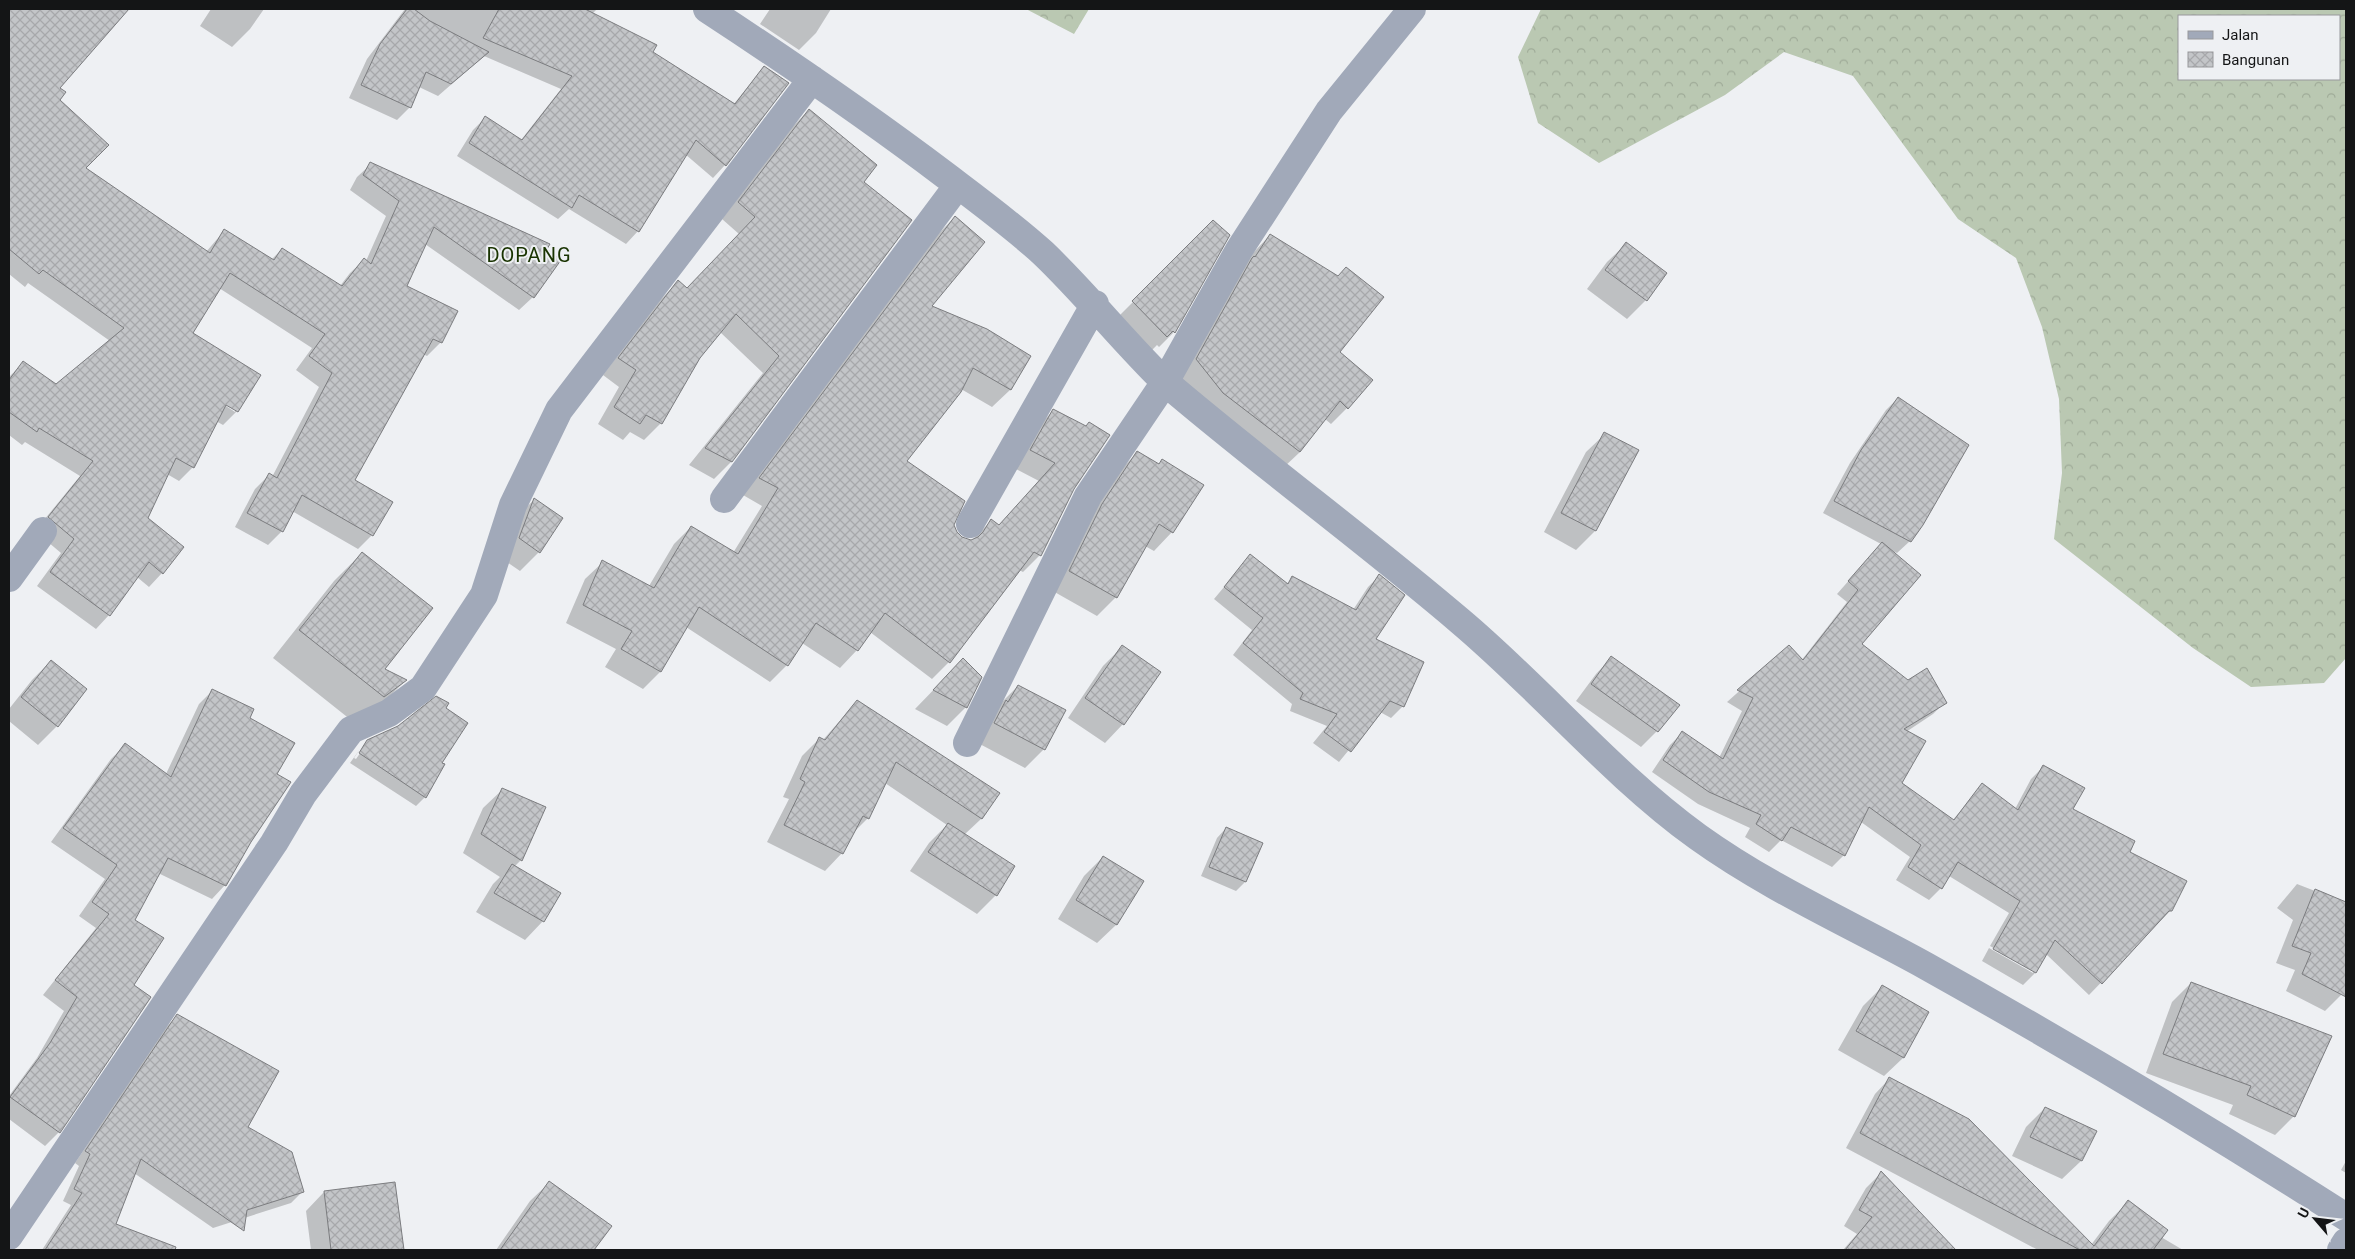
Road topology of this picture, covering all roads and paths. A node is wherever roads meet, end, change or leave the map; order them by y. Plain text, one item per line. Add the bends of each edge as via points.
1 (707, 9) edge
2 (1412, 9) edge
3 (812, 79) junction
4 (958, 185) junction
5 (1094, 304) junction
6 (1165, 382) junction
7 (724, 499) dead end
8 (970, 524) dead end
9 (43, 531) dead end
10 (9, 578) edge
11 (967, 743) dead end
12 (2346, 1217) edge
13 (9, 1236) edge
14 (2346, 1242) edge
15 (2340, 1250) edge

1 - 3 street
2 - 6 street via 1329,111 1239,250
3 - 4 street
3 - 13 street via 559,410 513,505 484,595 423,688 389,714 350,730 333,752
4 - 5 street via 1042,252
4 - 7 street
5 - 6 street
5 - 8 street
6 - 11 street via 1088,496
6 - 12 street via 1462,622 1629,781 1698,837 1774,884 2085,1057 2227,1141
9 - 10 street
14 - 15 street

